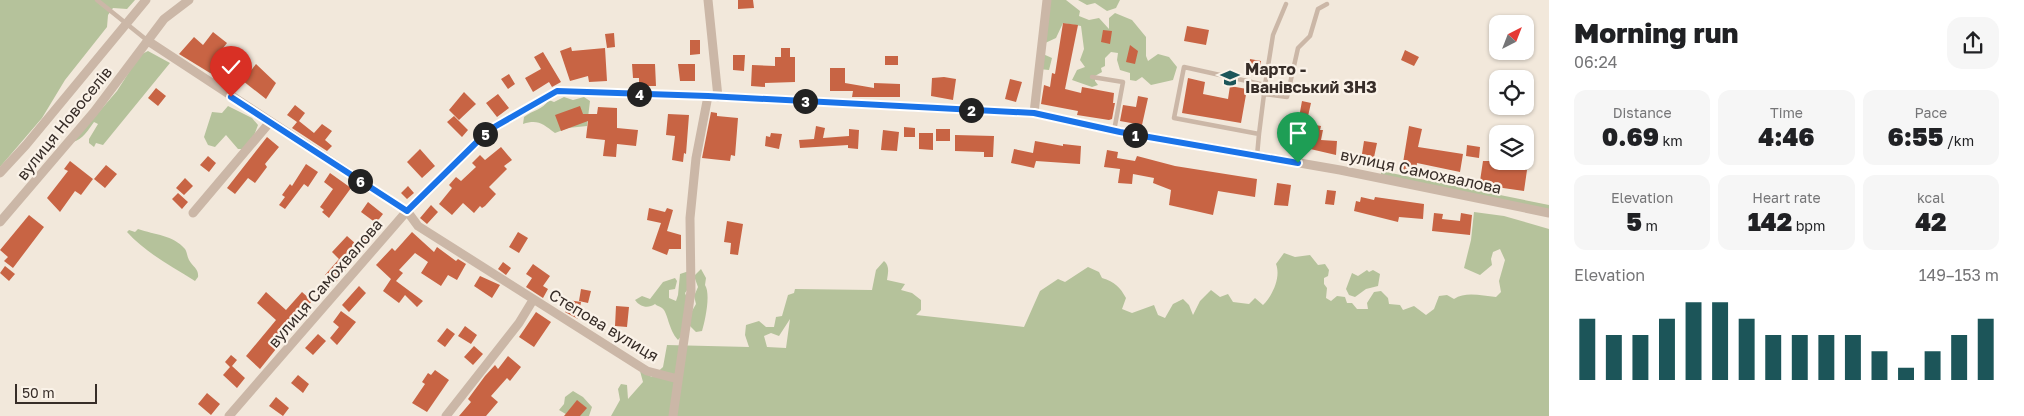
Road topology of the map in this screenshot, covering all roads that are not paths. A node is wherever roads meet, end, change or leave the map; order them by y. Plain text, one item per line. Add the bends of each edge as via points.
1 (96, 0) edge
2 (146, 0) edge
3 (189, 0) edge
4 (708, 0) edge
5 (1047, 0) edge
6 (1286, 4) dead end
7 (1327, 4) dead end
8 (128, 23) junction
9 (148, 41) junction
10 (1092, 77) dead end
11 (713, 96) junction
12 (1034, 113) junction
13 (270, 122) junction
14 (1114, 131) junction
15 (1258, 134) junction
16 (1257, 156) junction
17 (0, 173) edge
18 (407, 211) junction
19 (193, 213) dead end
20 (1549, 213) edge
21 (0, 222) edge
22 (533, 300) junction
23 (678, 379) junction
24 (229, 416) edge
25 (446, 416) edge
26 (673, 416) edge

1 - 8 lane
2 - 8 street
3 - 9 street, вулиця Новоселів via 164,19
4 - 11 street, Степова вулиця
5 - 12 street
6 - 15 lane via 1274,35 1265,85 1184,67 1174,118
7 - 15 lane via 1318,9 1310,36 1298,48 1287,97 1264,94
8 - 9 lane
8 - 17 street
9 - 13 street, Степова вулиця
9 - 21 street, вулиця Новоселів via 94,112
10 - 14 lane via 1123,82
11 - 12 street, вулиця Самохвалова
11 - 18 street, вулиця Самохвалова via 557,91 489,130
11 - 23 street, Степова вулиця via 696,158 690,218 691,291
12 - 14 street, вулиця Самохвалова
13 - 18 street, Степова вулиця
13 - 19 street
14 - 16 street, вулиця Самохвалова
15 - 16 lane
16 - 20 street, вулиця Самохвалова
18 - 22 street, Степова вулиця via 418,226
18 - 24 street, вулиця Самохвалова
22 - 23 street, Степова вулиця via 647,371
22 - 25 street, Степова вулиця via 497,353
23 - 26 street

